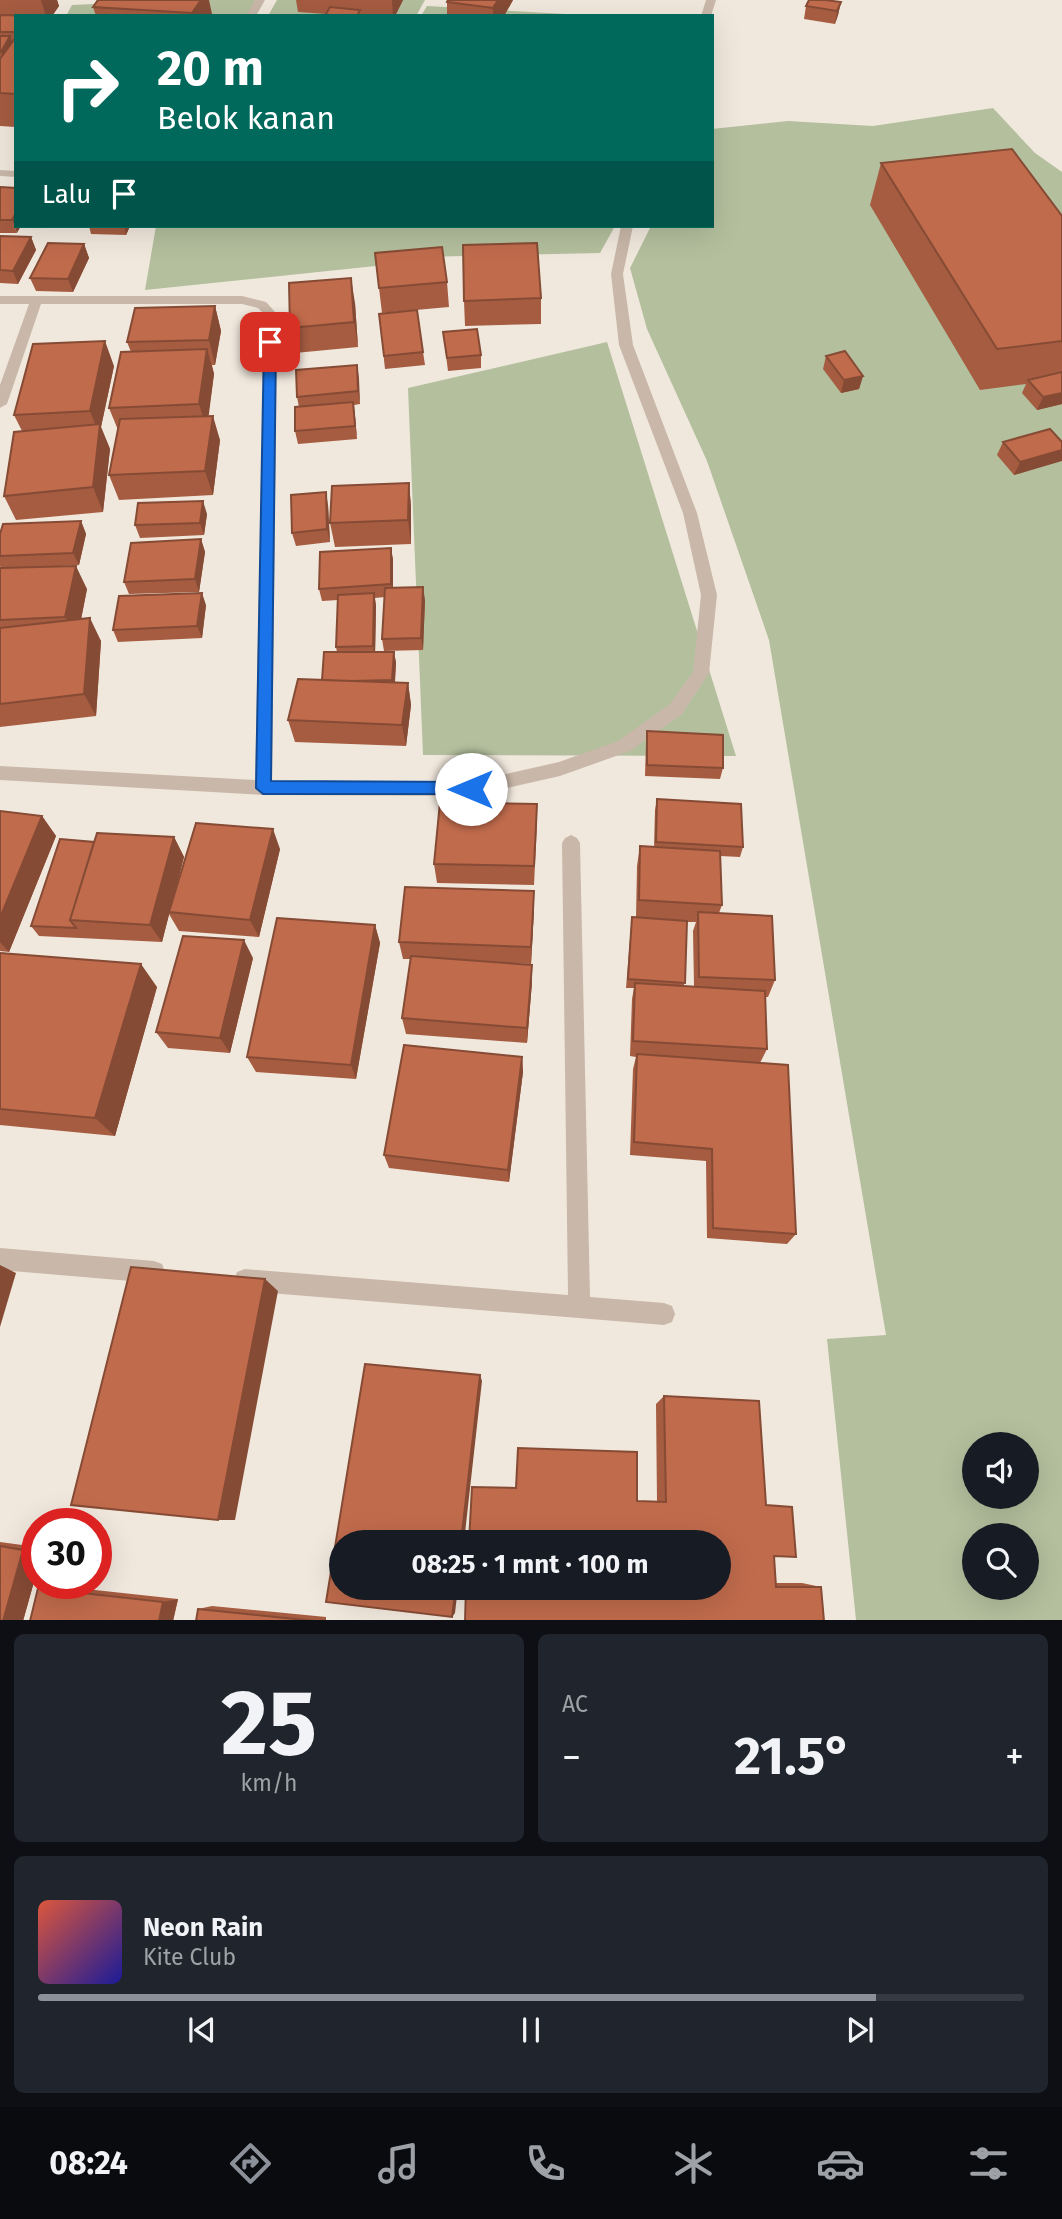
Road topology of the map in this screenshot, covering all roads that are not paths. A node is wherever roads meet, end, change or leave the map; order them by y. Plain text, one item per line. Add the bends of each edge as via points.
1 (627, 228) edge
2 (0, 300) edge
3 (36, 300) junction
4 (0, 404) edge
5 (0, 773) edge
6 (263, 788) junction
7 (571, 843) dead end
8 (0, 1259) edge
9 (179, 1275) edge
10 (220, 1278) edge
11 (579, 1309) junction
12 (664, 1314) dead end

1 - 6 street via 617,274 626,345 690,513 709,595 701,673 676,709 624,746 560,769 471,789
2 - 3 street
3 - 4 street
3 - 6 street via 242,300 262,305 271,314
5 - 6 street
7 - 11 street
8 - 9 street
10 - 11 street
11 - 12 street

